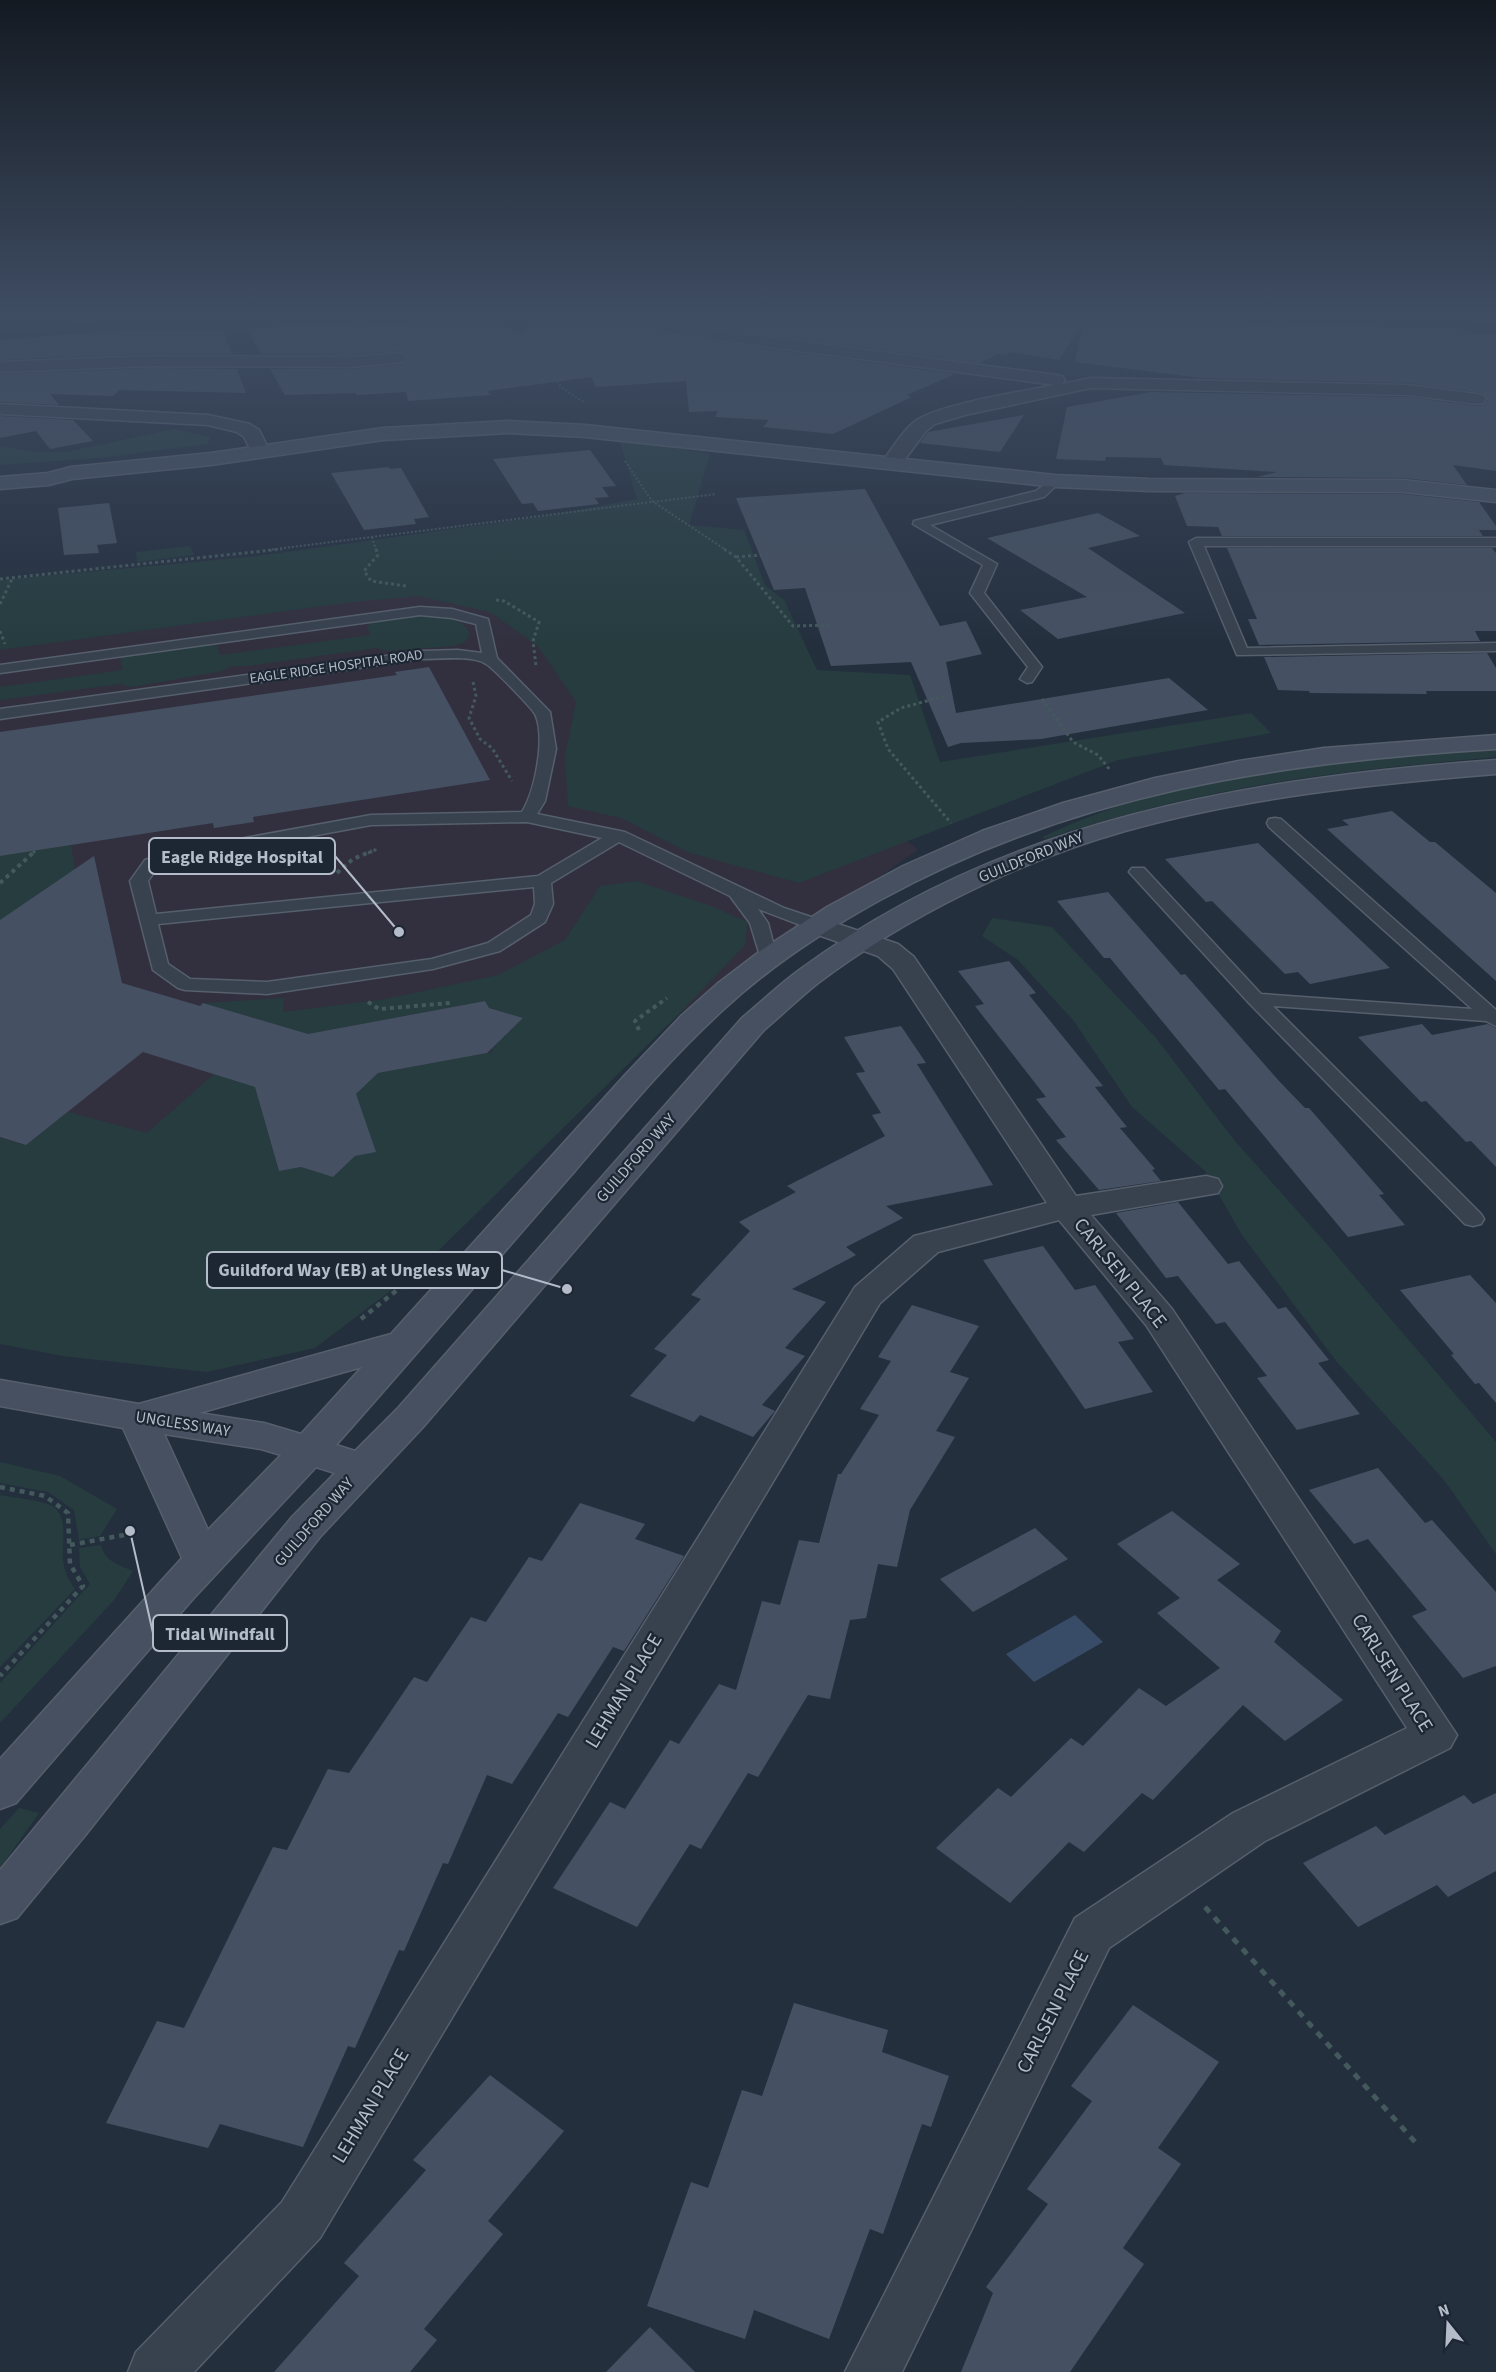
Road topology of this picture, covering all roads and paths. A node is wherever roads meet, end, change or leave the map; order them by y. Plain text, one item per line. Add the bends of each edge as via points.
1 (224, 424) edge
2 (924, 424) edge
3 (624, 435) junction
4 (261, 452) junction
5 (892, 463) junction
6 (71, 473) junction
7 (0, 475) edge
8 (1055, 481) junction
9 (0, 483) edge
10 (716, 494) dead end
11 (1496, 496) edge
12 (652, 501) junction
13 (1496, 542) edge
14 (762, 555) dead end
15 (736, 557) junction
16 (0, 579) edge
17 (12, 579) dead end
18 (0, 604) edge
19 (832, 625) dead end
20 (1496, 647) edge
21 (490, 659) junction
22 (0, 669) edge
23 (471, 680) dead end
24 (1027, 680) joint
25 (945, 696) dead end
26 (0, 714) edge
27 (1496, 742) edge
28 (1496, 767) edge
29 (1110, 771) dead end
30 (513, 783) dead end
31 (527, 817) junction
32 (1275, 823) dead end
33 (952, 825) dead end
34 (620, 836) junction
35 (379, 842) dead end
36 (34, 851) dead end
37 (1138, 872) dead end
38 (332, 878) dead end
39 (542, 880) junction
40 (0, 883) edge
41 (735, 891) junction
42 (148, 920) junction
43 (817, 925) junction
44 (861, 941) junction
45 (768, 958) junction
46 (1256, 999) junction
47 (368, 1002) dead end
48 (450, 1003) dead end
49 (1495, 1017) edge
50 (1206, 1186) dead end
51 (1067, 1208) junction
52 (1473, 1219) dead end
53 (403, 1343) junction
54 (0, 1393) edge
55 (137, 1417) junction
56 (308, 1450) junction
57 (363, 1468) junction
58 (0, 1487) edge
59 (135, 1533) dead end
60 (70, 1545) junction
61 (203, 1562) junction
62 (0, 1676) edge
63 (0, 1790) edge
64 (1176, 1876) junction
65 (0, 1904) edge
66 (1416, 2143) dead end
67 (156, 2372) edge
68 (873, 2372) edge

1 - 4 street via 252,434
2 - 5 street
3 - 4 main road via 471,427 383,434
3 - 5 main road
3 - 12 path via 614,445
4 - 6 main road
5 - 8 main road
6 - 7 main road
6 - 9 main road
8 - 11 main road via 1403,486
8 - 24 lane via 1040,494 919,524 990,564 977,593 1035,667
10 - 12 path
12 - 15 path
12 - 16 path via 336,543
13 - 20 lane via 1196,542 1242,652
14 - 15 path
15 - 19 path via 793,626
17 - 18 path
21 - 22 lane via 483,622 465,615 420,611
21 - 26 lane, EAGLE RIDGE HOSPITAL ROAD via 458,654 422,655
21 - 31 lane via 542,712 548,749 537,801
23 - 30 path via 476,686 476,702 469,718
24 - 29 path via 1074,742 1098,755
25 - 33 path via 914,702 878,722 886,747
27 - 43 main road, GUILDFORD WAY via 1336,753 1136,789 1053,813 955,850 882,886
28 - 44 main road, GUILDFORD WAY via 1392,775 1269,792 1169,812 1087,835 977,878
31 - 34 lane
31 - 42 lane via 371,820 180,855 151,864 139,881
32 - 49 lane
34 - 39 lane
34 - 41 lane
35 - 38 path via 375,850 353,859
36 - 40 path
37 - 46 lane
39 - 42 lane
39 - 42 lane via 544,904 539,918 494,947 433,964 267,988 185,984 159,966
41 - 43 lane
41 - 45 lane via 759,923
43 - 44 street, CARLSEN PLACE
43 - 45 main road, GUILDFORD WAY
44 - 51 street, CARLSEN PLACE via 888,950 904,963
44 - 57 main road, GUILDFORD WAY via 807,978 753,1024
45 - 53 main road, GUILDFORD WAY via 713,1003 641,1076
46 - 49 lane
46 - 52 lane
47 - 48 path via 379,1010
50 - 51 street, LEHMAN PLACE
51 - 64 street, CARLSEN PLACE via 1159,1317 1435,1735 1249,1827
51 - 67 street, LEHMAN PLACE via 926,1244 867,1295 301,2220
53 - 55 main road
53 - 56 main road, GUILDFORD WAY
54 - 55 main road, UNGLESS WAY
55 - 56 main road, UNGLESS WAY via 264,1436
55 - 61 main road
56 - 57 main road, UNGLESS WAY
56 - 61 main road, GUILDFORD WAY
57 - 65 main road, GUILDFORD WAY via 306,1527
58 - 60 path via 39,1493 55,1500 68,1513
59 - 60 path
60 - 62 path via 70,1564 83,1586
61 - 63 main road, GUILDFORD WAY
64 - 66 path
64 - 68 street, CARLSEN PLACE via 1092,1934

